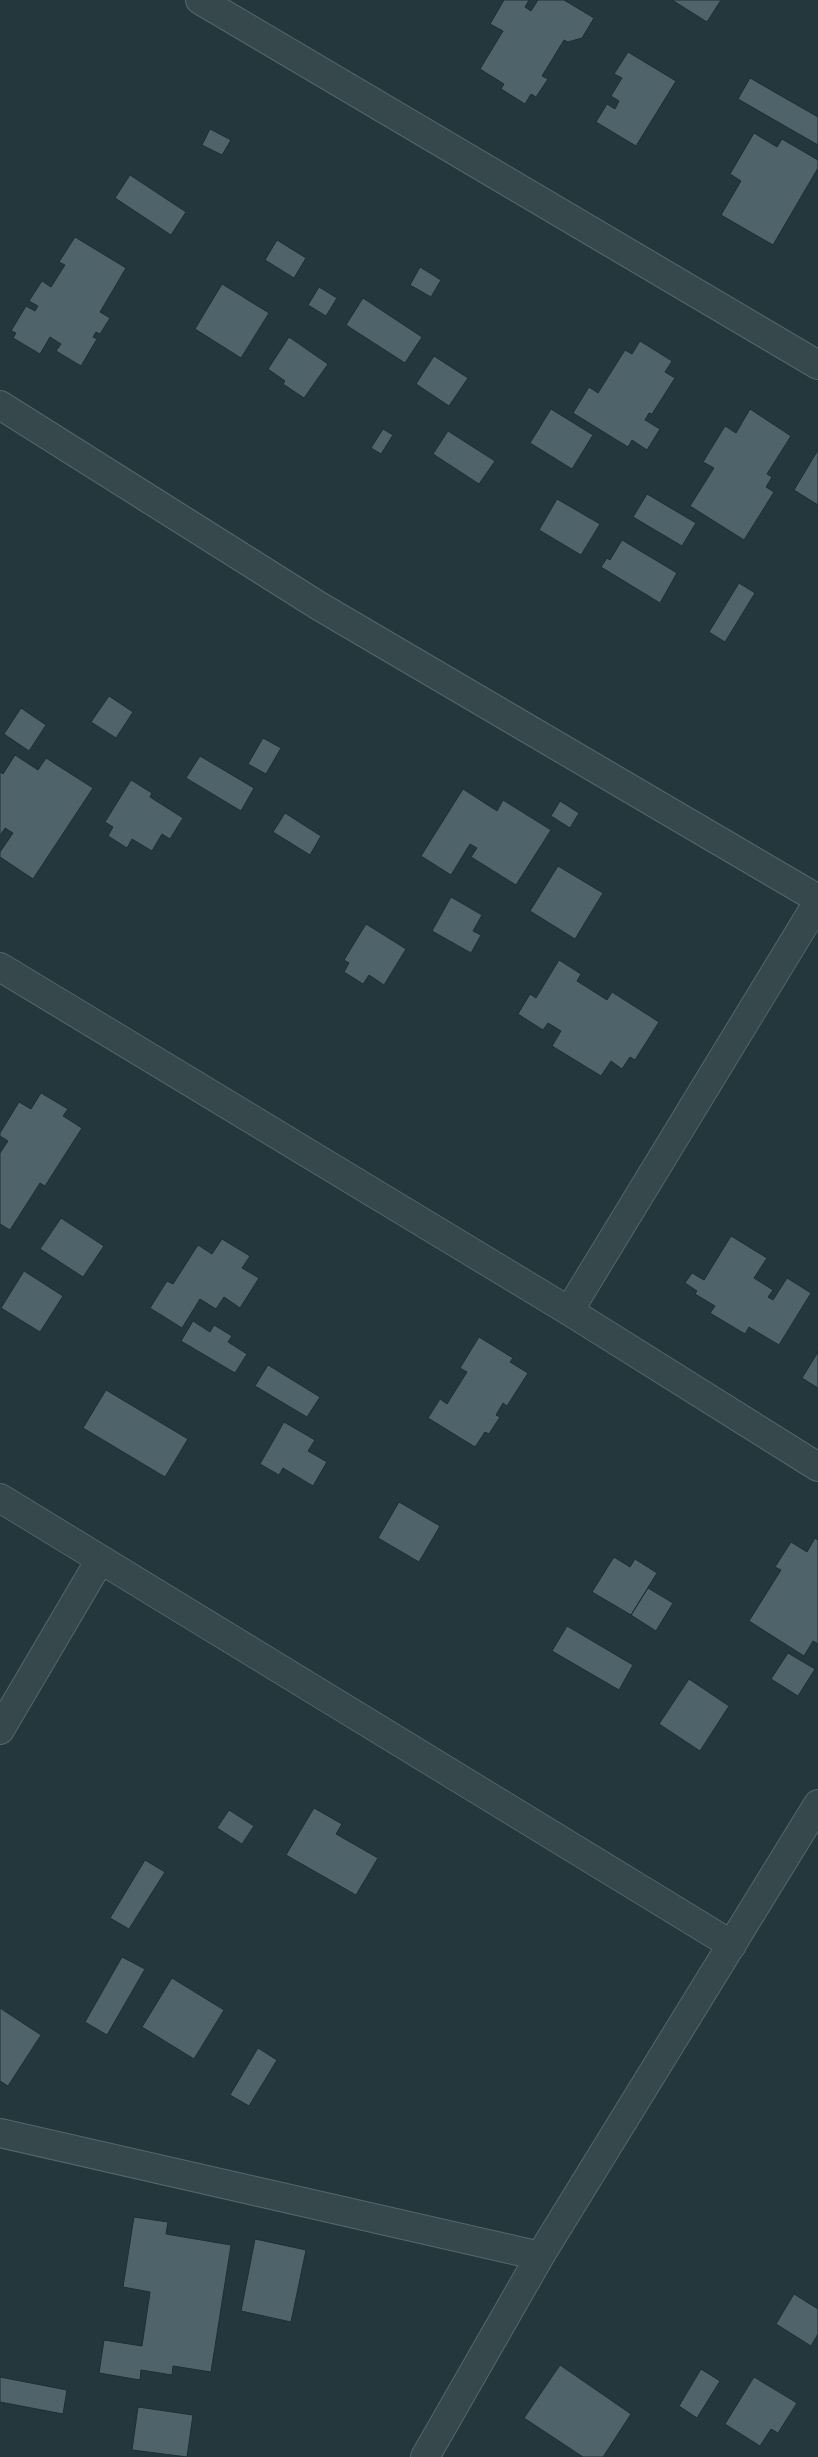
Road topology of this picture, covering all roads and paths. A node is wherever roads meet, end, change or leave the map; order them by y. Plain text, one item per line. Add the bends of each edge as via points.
1 (200, 0) edge
2 (818, 365) edge
3 (0, 405) edge
4 (818, 900) edge
5 (0, 967) edge
6 (569, 1311) junction
7 (818, 1467) edge
8 (0, 1498) edge
9 (100, 1560) junction
10 (0, 1730) edge
11 (818, 1804) edge
12 (732, 1944) junction
13 (0, 2133) edge
14 (540, 2256) junction
15 (425, 2457) edge

1 - 2 street
3 - 4 street via 319,606
4 - 6 street
5 - 6 street
6 - 7 street
8 - 9 street
9 - 10 street
9 - 12 street
11 - 12 street
12 - 14 street
13 - 14 street
14 - 15 street

